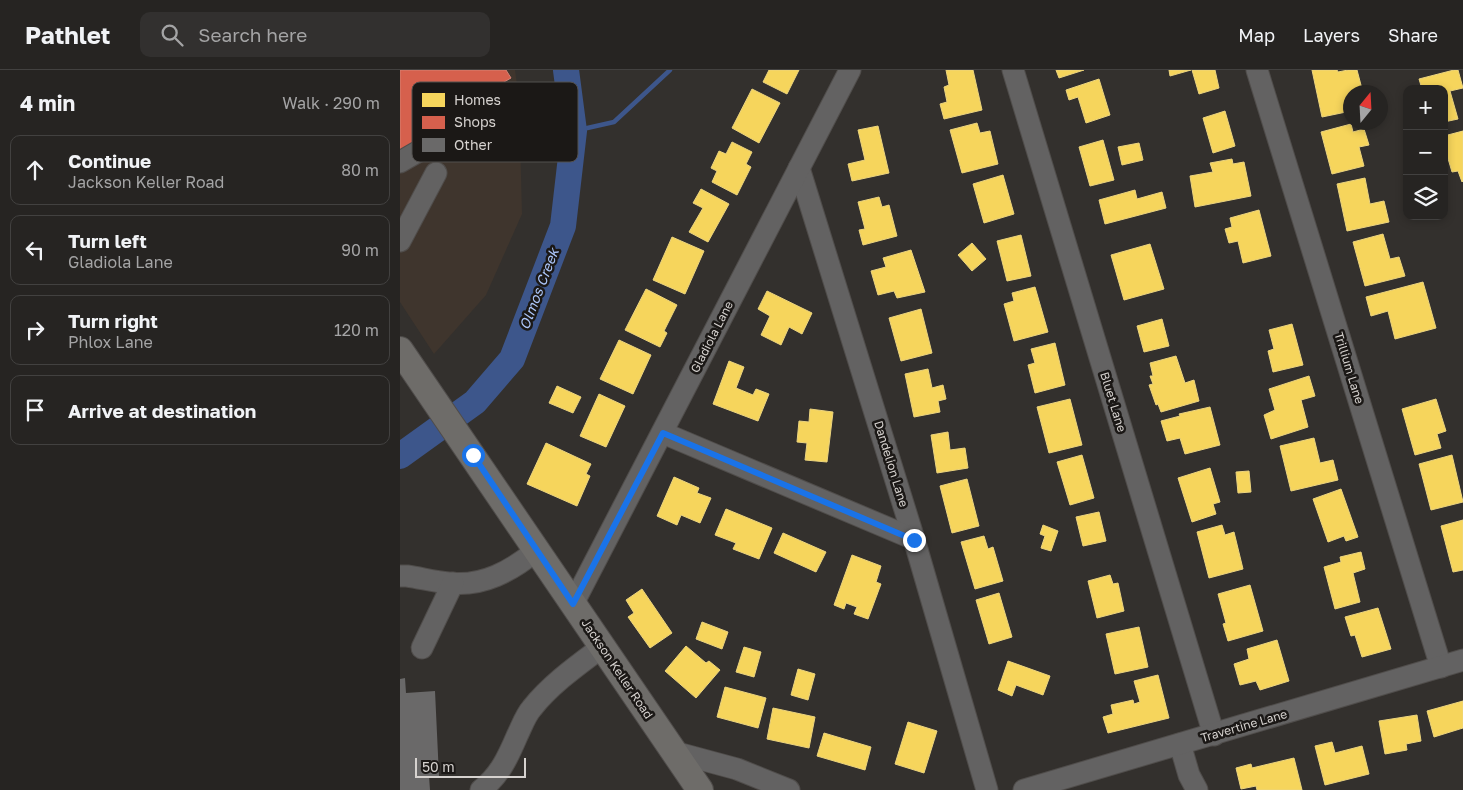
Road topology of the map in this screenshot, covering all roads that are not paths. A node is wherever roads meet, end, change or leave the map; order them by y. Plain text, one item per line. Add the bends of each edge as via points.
1 (850, 70) edge
2 (1013, 70) edge
3 (1257, 70) edge
4 (412, 155) edge
5 (400, 162) edge
6 (799, 168) junction
7 (436, 173) dead end
8 (400, 241) edge
9 (400, 350) edge
10 (663, 433) junction
11 (914, 540) junction
12 (537, 550) junction
13 (400, 576) edge
14 (453, 583) junction
15 (573, 604) junction
16 (602, 647) junction
17 (422, 648) dead end
18 (1463, 660) edge
19 (1441, 667) junction
20 (1214, 735) junction
21 (1180, 744) junction
22 (674, 752) junction
23 (482, 790) edge
24 (700, 790) edge
25 (789, 790) edge
26 (987, 790) edge
27 (1024, 790) edge
28 (1197, 790) edge

1 - 6 street, Gladiola Lane
2 - 20 street, Bluet Lane
3 - 19 street, Trillium Lane
4 - 5 street
6 - 10 street, Gladiola Lane
6 - 11 street, Dandelion Lane
7 - 8 street
9 - 12 main road, Jackson Keller Road
10 - 11 street
10 - 15 street, Gladiola Lane
11 - 26 street, Dandelion Lane
12 - 14 street via 520,564 493,578 470,584
12 - 15 main road, Jackson Keller Road
13 - 14 street
14 - 17 street
15 - 16 main road, Jackson Keller Road
16 - 22 main road, Jackson Keller Road
16 - 23 street via 559,681 532,708 507,760 493,781
18 - 19 street, Travertine Lane
19 - 20 street, Travertine Lane
20 - 21 street, Travertine Lane
21 - 27 street, Travertine Lane
21 - 28 street
22 - 24 main road, Jackson Keller Road
22 - 25 street via 737,769

